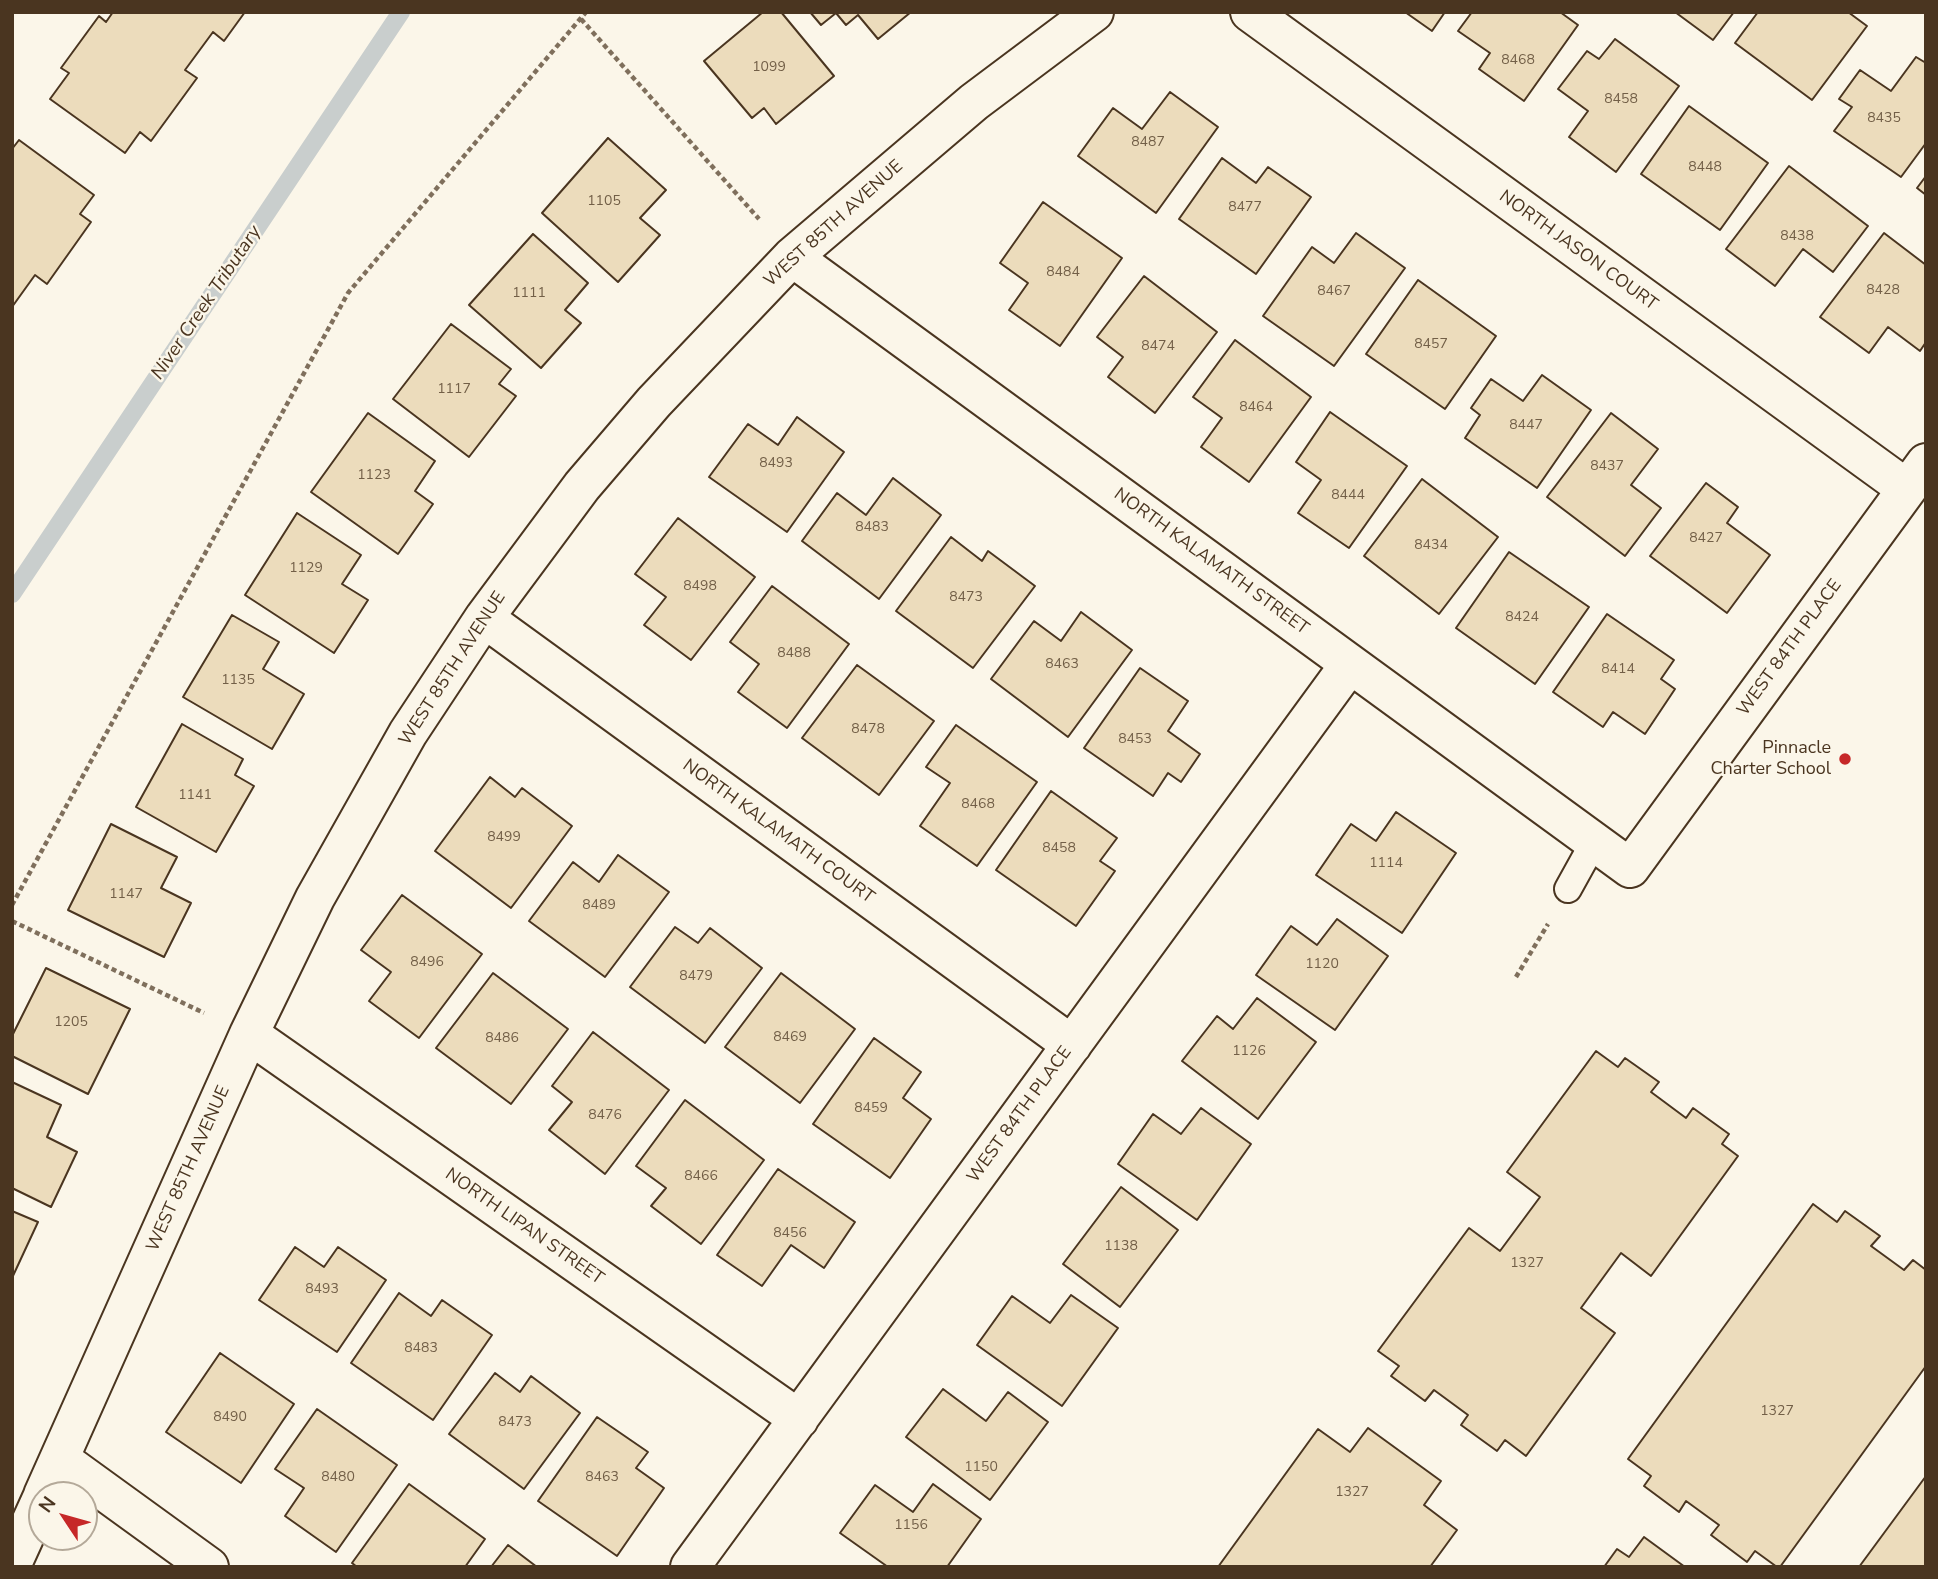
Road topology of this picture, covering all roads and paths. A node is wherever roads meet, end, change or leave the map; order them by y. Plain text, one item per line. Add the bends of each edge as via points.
1 (586, 12) edge
2 (1094, 12) edge
3 (1250, 12) edge
4 (580, 19) junction
5 (792, 257) junction
6 (1916, 476) edge
7 (484, 618) junction
8 (1350, 664) junction
9 (1594, 842) junction
10 (1630, 868) joint
11 (1568, 889) joint
12 (12, 905) edge
13 (12, 921) edge
14 (1516, 977) dead end
15 (249, 1034) junction
16 (1072, 1045) junction
17 (799, 1419) junction
18 (60, 1459) junction
19 (50, 1481) edge
20 (28, 1529) edge
21 (12, 1564) edge
22 (209, 1567) edge
23 (690, 1567) edge

1 - 4 path
2 - 5 street, WEST 85TH AVENUE via 974,102
3 - 6 street, NORTH JASON COURT
4 - 5 path
4 - 12 path via 348,293
5 - 7 street, WEST 85TH AVENUE via 582,486
5 - 8 street, NORTH KALAMATH STREET
6 - 10 street, WEST 84TH PLACE
7 - 15 street, WEST 85TH AVENUE via 408,733 315,898
7 - 16 street, NORTH KALAMATH COURT
8 - 9 street, NORTH KALAMATH STREET
8 - 16 street, WEST 84TH PLACE
9 - 10 street, NORTH KALAMATH STREET
9 - 11 lane
11 - 14 path
13 - 15 path
15 - 17 street, NORTH LIPAN STREET
15 - 18 street, WEST 85TH AVENUE
16 - 17 street, WEST 84TH PLACE
17 - 23 street, WEST 84TH PLACE
18 - 19 street, WEST 85TH AVENUE
18 - 22 street
20 - 21 street, WEST 85TH AVENUE

